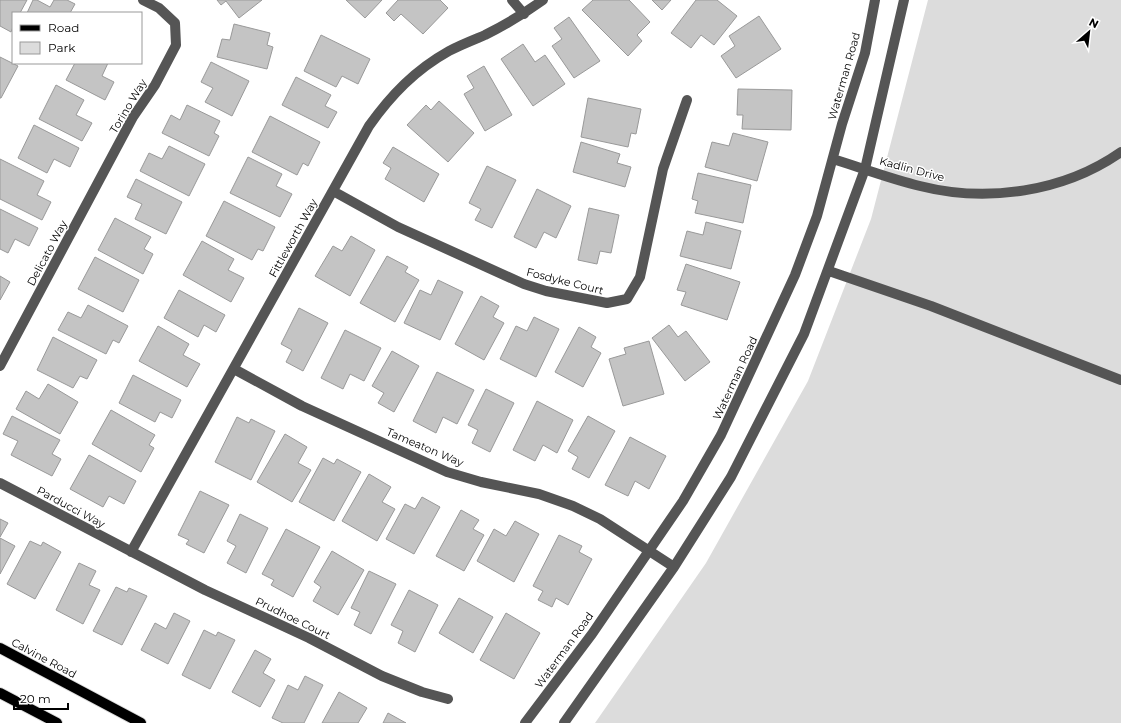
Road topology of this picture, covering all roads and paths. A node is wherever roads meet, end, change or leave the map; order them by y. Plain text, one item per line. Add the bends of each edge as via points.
1 (143, 0) edge
2 (512, 0) edge
3 (543, 0) edge
4 (875, 0) edge
5 (904, 0) edge
6 (524, 14) junction
7 (687, 100) dead end
8 (116, 150) joint
9 (1121, 152) edge
10 (833, 159) junction
11 (865, 169) junction
12 (333, 192) junction
13 (829, 271) junction
14 (0, 366) edge
15 (234, 368) junction
16 (1121, 380) edge
17 (0, 483) edge
18 (649, 550) junction
19 (132, 552) junction
20 (674, 566) junction
21 (0, 648) edge
22 (0, 693) edge
23 (448, 699) dead end
24 (57, 723) edge
25 (141, 723) edge
26 (525, 723) edge
27 (564, 723) edge

1 - 8 street, Torino Way via 158,8 175,23 176,46
2 - 6 street
3 - 6 street, Fittleworth Way
4 - 10 street, Waterman Road via 865,53
5 - 11 street
6 - 12 street, Fittleworth Way via 449,51 400,86 369,126
7 - 12 street, Fosdyke Court via 663,169 640,277 626,299 607,303 524,284 398,227
8 - 14 street, Delicato Way
9 - 11 street, Kadlin Drive via 1078,176 1016,192 991,194 953,192 921,186
10 - 11 street, Kadlin Drive
10 - 18 street, Waterman Road via 817,216 795,275 754,367 721,435 683,501
11 - 13 street
12 - 15 street, Fittleworth Way
13 - 16 street via 931,306
13 - 20 street via 804,334 732,477
15 - 18 street, Tameaton Way via 302,406 447,472 539,494 573,506 600,519
15 - 19 street, Fittleworth Way
17 - 19 street, Parducci Way
18 - 20 street, Tameaton Way
18 - 26 street, Waterman Road via 592,634
19 - 23 street, Prudhoe Court via 382,676
20 - 27 street
21 - 25 main road, Calvine Road
22 - 24 main road

